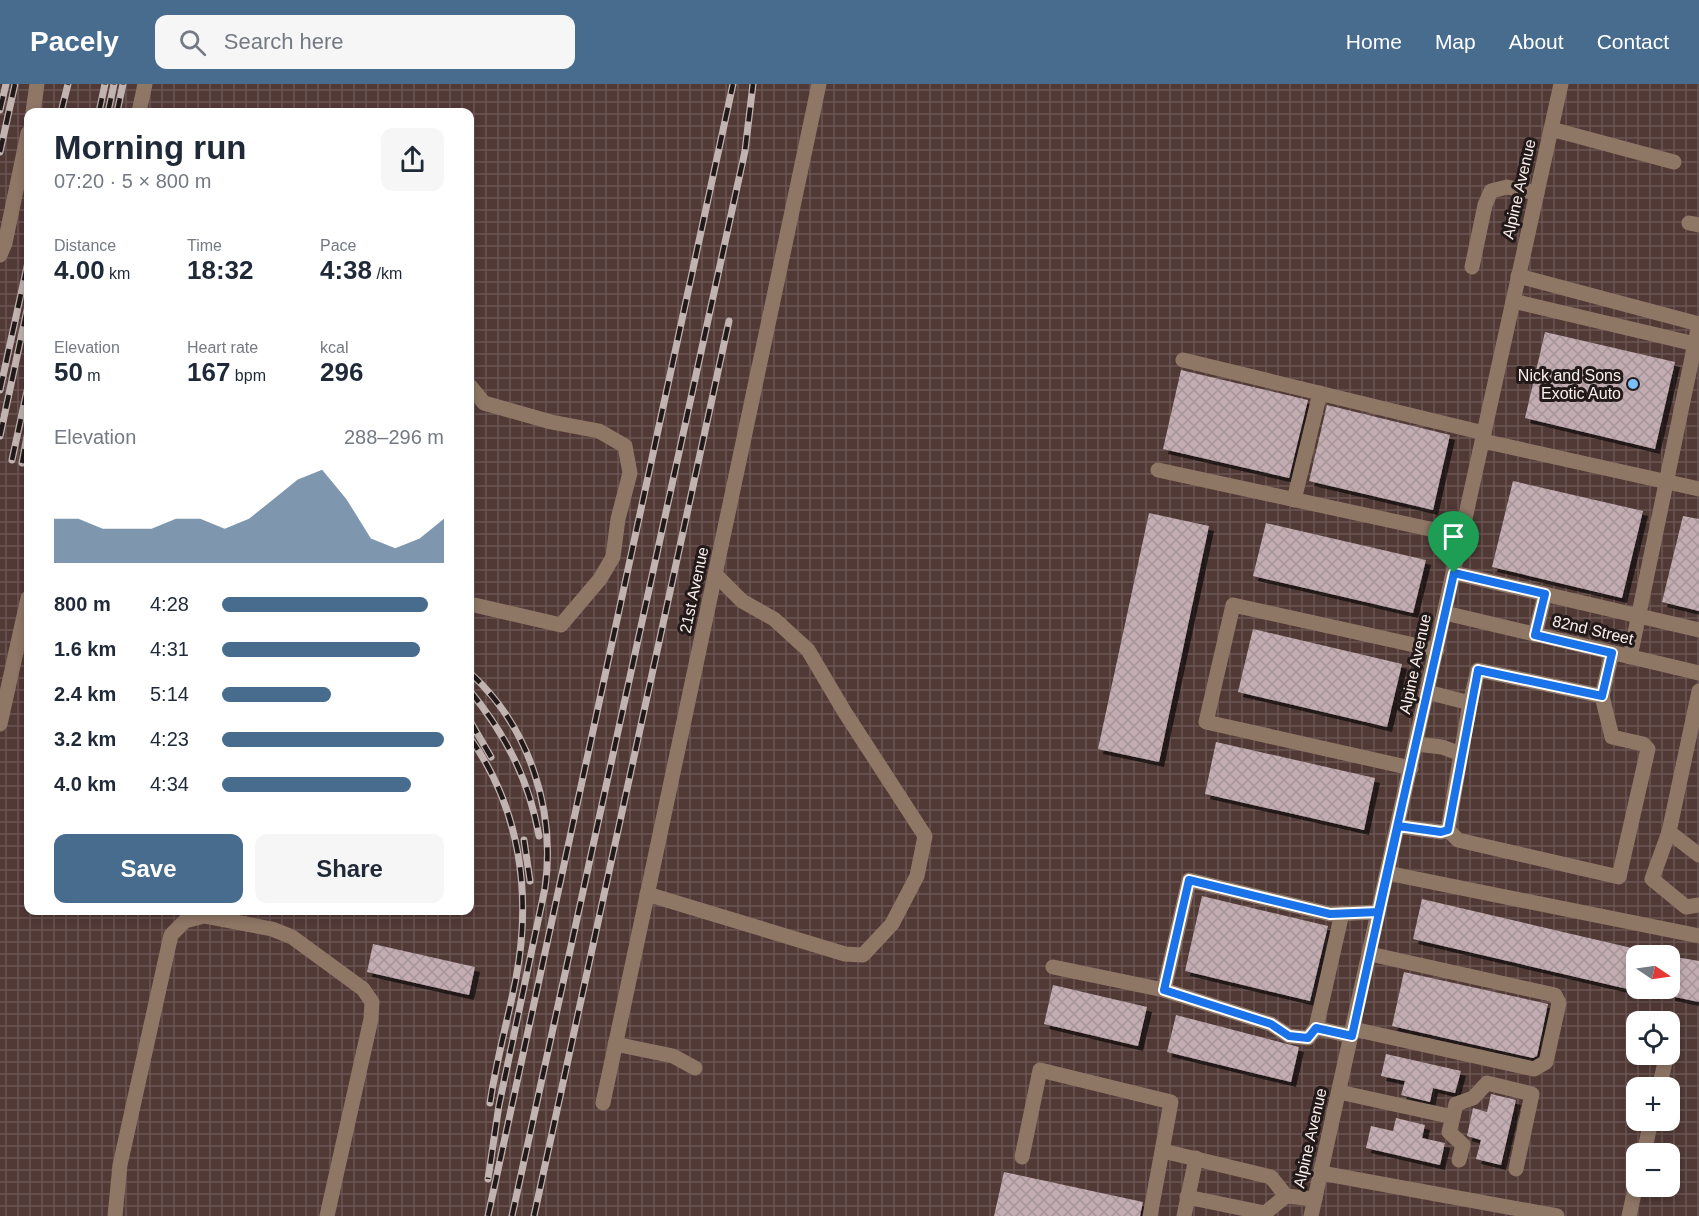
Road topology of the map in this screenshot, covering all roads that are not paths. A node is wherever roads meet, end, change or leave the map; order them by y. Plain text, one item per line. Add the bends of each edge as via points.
1 (37, 84) edge
2 (145, 84) edge
3 (819, 84) edge
4 (1561, 84) edge
5 (34, 108) edge
6 (140, 108) edge
7 (1551, 129) junction
8 (24, 152) edge
9 (1674, 162) dead end
10 (1537, 193) junction
11 (0, 255) edge
12 (1472, 267) dead end
13 (1518, 276) junction
14 (1513, 301) junction
15 (1696, 344) edge
16 (1183, 360) dead end
17 (474, 391) edge
18 (1320, 393) junction
19 (1484, 437) junction
20 (1158, 470) dead end
21 (1666, 482) junction
22 (1699, 489) edge
23 (1294, 501) junction
24 (1462, 536) junction
25 (1454, 573) junction
26 (715, 574) junction
27 (1545, 594) junction
28 (474, 605) edge
29 (1445, 613) junction
30 (1638, 617) junction
31 (24, 621) edge
32 (1699, 630) edge
33 (1535, 635) junction
34 (1437, 650) junction
35 (1612, 653) junction
36 (1630, 657) junction
37 (1699, 673) edge
38 (1699, 691) edge
39 (1427, 692) junction
40 (1602, 696) junction
41 (1470, 703) junction
42 (0, 724) edge
43 (1416, 744) junction
44 (1461, 754) junction
45 (1411, 768) junction
46 (1398, 826) junction
47 (1448, 830) junction
48 (1669, 832) junction
49 (1699, 855) edge
50 (1387, 873) junction
51 (647, 894) junction
52 (1699, 905) edge
53 (1378, 912) junction
54 (1342, 913) junction
55 (1699, 936) edge
56 (1370, 954) junction
57 (1053, 966) dead end
58 (1164, 990) junction
59 (1316, 1028) junction
60 (1352, 1033) junction
61 (615, 1044) junction
62 (695, 1068) dead end
63 (1339, 1092) junction
64 (603, 1103) dead end
65 (1453, 1117) junction
66 (1163, 1151) junction
67 (1022, 1157) dead end
68 (1196, 1158) junction
69 (1459, 1160) dead end
70 (1516, 1169) dead end
71 (1321, 1173) junction
72 (1286, 1196) junction
73 (1188, 1197) junction
74 (1633, 1197) edge
75 (1315, 1200) junction
76 (116, 1216) edge
77 (327, 1216) edge
78 (1150, 1216) edge
79 (1184, 1216) edge
80 (1311, 1216) edge
81 (1557, 1216) edge
82 (1629, 1216) edge

1 - 5 street
2 - 6 street
3 - 26 street, 21st Avenue
4 - 7 street, Alpine Avenue
7 - 9 street
7 - 10 street, Alpine Avenue
8 - 11 street
10 - 12 street via 1507,187 1491,191
10 - 13 street, Alpine Avenue
13 - 14 street, Alpine Avenue
13 - 15 street via 1699,324
14 - 15 street
14 - 19 street, Alpine Avenue
15 - 21 street
16 - 18 street
17 - 28 street via 484,403 599,431 625,446 630,473 613,557 600,579 561,625
18 - 19 street
18 - 23 street
19 - 21 street
19 - 24 street, Alpine Avenue
20 - 23 street
21 - 22 street
21 - 30 street
23 - 24 street
24 - 25 street, Alpine Avenue
25 - 27 street
25 - 29 street, Alpine Avenue
26 - 51 street, 21st Avenue
26 - 51 street via 742,601 774,620 808,650 925,836 917,876 892,924 863,955 845,954
27 - 30 street
27 - 33 street
29 - 33 street, 82nd Street
29 - 34 street, Alpine Avenue
30 - 32 street
30 - 36 street
31 - 42 street
33 - 35 street, 82nd Street
34 - 39 street, Alpine Avenue
34 - 45 street via 1233,605 1206,722
35 - 36 street, 82nd Street
35 - 40 street
36 - 37 street, 82nd Street
38 - 48 street
39 - 41 street
39 - 43 street, Alpine Avenue
40 - 41 street via 1478,670
40 - 47 street via 1612,737 1643,744 1648,749 1620,877 1458,840
41 - 44 street
43 - 44 street
43 - 45 street, Alpine Avenue
44 - 47 street
45 - 46 street, Alpine Avenue
46 - 47 street
46 - 50 street, Alpine Avenue
48 - 49 street
48 - 52 street via 1652,879 1686,906
50 - 53 street, Alpine Avenue
50 - 55 street
51 - 61 street, 21st Avenue
53 - 54 street
53 - 56 street, Alpine Avenue
54 - 58 street via 1330,914 1189,880
54 - 59 street
56 - 60 street, Alpine Avenue
56 - 60 street via 1555,995 1559,1003 1546,1062 1534,1069
57 - 58 street
58 - 59 street via 1271,1024 1295,1038 1308,1038
59 - 60 street
60 - 63 street, Alpine Avenue
61 - 62 street via 673,1056
61 - 64 street, 21st Avenue
63 - 65 street
63 - 71 street, Alpine Avenue
65 - 69 street via 1449,1132 1463,1145
65 - 70 street via 1456,1104 1473,1098 1486,1083 1532,1094
66 - 67 street via 1171,1102 1040,1070
66 - 68 street
66 - 78 street
68 - 72 street via 1271,1177
68 - 73 street
71 - 75 street, Alpine Avenue
71 - 81 street
72 - 73 street via 1265,1213
72 - 75 street
73 - 79 street
74 - 82 street
75 - 80 street, Alpine Avenue
76 - 77 street via 120,1165 171,935 184,921 204,916 272,929 292,937 363,989 372,1002

